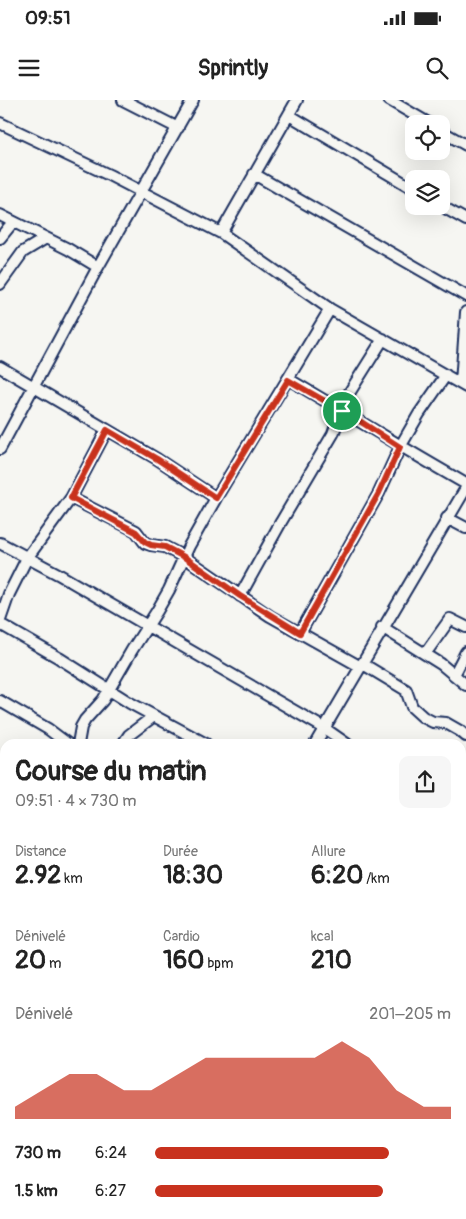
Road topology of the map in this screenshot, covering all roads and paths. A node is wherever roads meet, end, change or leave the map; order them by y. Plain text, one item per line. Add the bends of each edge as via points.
1 (123, 100) edge
2 (194, 100) edge
3 (297, 100) edge
4 (389, 100) edge
5 (289, 115) junction
6 (415, 115) edge
7 (0, 123) edge
8 (178, 128) junction
9 (450, 136) edge
10 (466, 145) edge
11 (254, 174) junction
12 (405, 184) edge
13 (142, 192) junction
14 (450, 211) edge
15 (0, 215) edge
16 (466, 220) edge
17 (13, 222) junction
18 (221, 233) junction
19 (0, 238) edge
20 (46, 238) junction
21 (98, 267) junction
22 (0, 284) edge
23 (466, 296) edge
24 (330, 309) junction
25 (466, 312) edge
26 (383, 339) junction
27 (0, 367) edge
28 (446, 374) junction
29 (288, 380) junction
30 (463, 385) edge
31 (34, 388) junction
32 (342, 411) junction
33 (107, 430) junction
34 (400, 447) junction
35 (0, 448) edge
36 (466, 484) edge
37 (466, 488) edge
38 (71, 498) junction
39 (216, 498) junction
40 (447, 518) junction
41 (466, 528) edge
42 (0, 543) edge
43 (184, 557) junction
44 (28, 558) junction
45 (240, 596) junction
46 (0, 622) edge
47 (148, 626) junction
48 (466, 627) edge
49 (382, 628) junction
50 (300, 633) junction
51 (466, 652) edge
52 (425, 654) junction
53 (362, 666) junction
54 (454, 675) junction
55 (466, 686) edge
56 (108, 690) junction
57 (0, 701) edge
58 (154, 716) junction
59 (324, 728) junction
60 (466, 736) edge
61 (61, 739) edge
62 (79, 739) edge
63 (127, 739) edge
64 (197, 739) edge
65 (318, 739) edge
66 (340, 739) edge

1 - 8 street
2 - 8 street
3 - 5 street
4 - 6 street
5 - 11 street
5 - 12 street
7 - 13 street
8 - 13 street
9 - 10 street
11 - 18 street
11 - 23 street
13 - 18 street
13 - 21 street
14 - 16 street
15 - 17 street
17 - 19 street
17 - 20 street
18 - 24 street
20 - 21 street
20 - 22 street via 23,252
21 - 31 street
24 - 26 street
24 - 29 street
25 - 30 street
26 - 28 street
26 - 32 street via 346,398
27 - 31 street
28 - 30 street
28 - 34 street
29 - 32 street
29 - 39 street
31 - 33 street
31 - 35 street
32 - 34 street
32 - 45 street via 333,434
33 - 38 street
33 - 39 street
34 - 36 street
34 - 50 street via 379,493
37 - 40 street
38 - 43 street via 136,532 145,542 165,547
38 - 44 street
39 - 43 street
40 - 41 street
40 - 49 street
42 - 44 street
43 - 45 street
43 - 47 street
44 - 46 street via 12,588
44 - 47 street
45 - 50 street
46 - 56 street
47 - 56 street
47 - 59 street
48 - 52 street via 450,619
49 - 52 street
49 - 53 street
50 - 53 street
51 - 54 street
52 - 54 street
53 - 59 street
53 - 60 street via 406,690 412,707 423,717 446,723
54 - 55 street
56 - 58 street
56 - 62 street via 85,720
57 - 61 street
58 - 63 street
58 - 64 street
59 - 65 street
59 - 66 street

